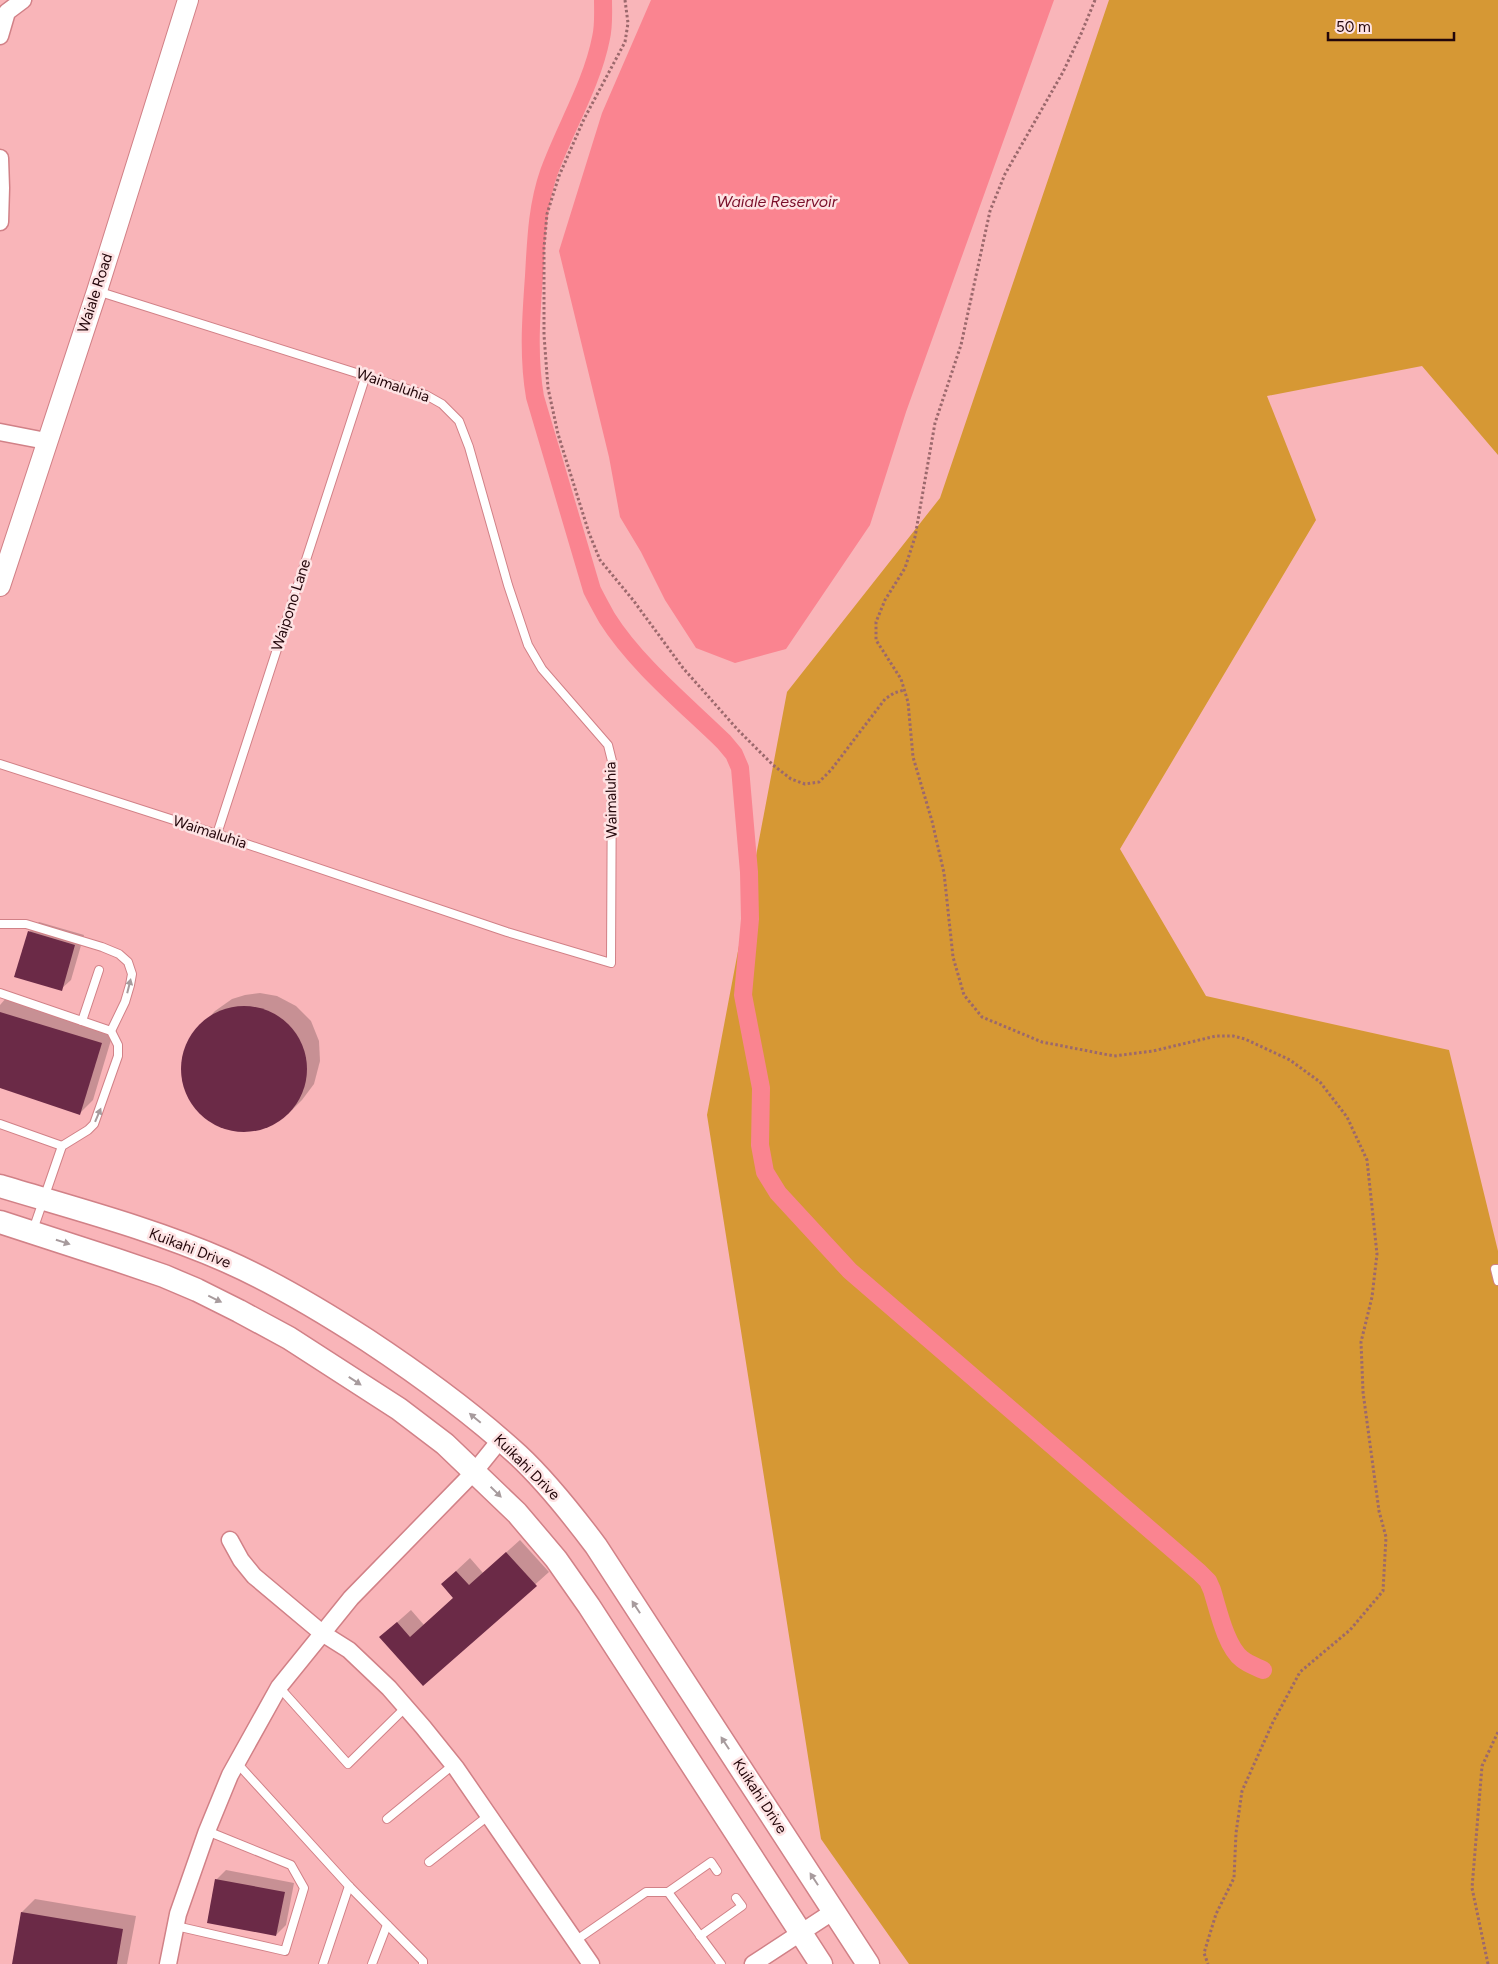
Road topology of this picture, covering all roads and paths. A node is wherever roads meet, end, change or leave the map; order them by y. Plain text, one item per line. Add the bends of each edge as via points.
1 (23, 0) edge
2 (188, 0) edge
3 (625, 0) edge
4 (1095, 0) edge
5 (0, 36) edge
6 (0, 158) edge
7 (0, 222) edge
8 (97, 291) junction
9 (366, 376) junction
10 (0, 432) edge
11 (46, 441) junction
12 (0, 586) edge
13 (904, 690) junction
14 (0, 764) edge
15 (216, 834) junction
16 (0, 924) edge
17 (99, 970) dead end
18 (0, 993) edge
19 (82, 1021) junction
20 (111, 1031) junction
21 (0, 1124) edge
22 (62, 1146) junction
23 (0, 1186) edge
24 (44, 1199) junction
25 (0, 1222) edge
26 (32, 1232) junction
27 (1498, 1268) edge
28 (1498, 1281) edge
29 (500, 1440) junction
30 (474, 1471) junction
31 (230, 1540) dead end
32 (322, 1633) junction
33 (279, 1687) junction
34 (406, 1707) junction
35 (1498, 1732) edge
36 (237, 1763) junction
37 (453, 1765) junction
38 (488, 1816) junction
39 (387, 1819) dead end
40 (207, 1831) junction
41 (429, 1862) dead end
42 (717, 1871) dead end
43 (694, 1874) junction
44 (699, 1883) dead end
45 (349, 1886) junction
46 (668, 1892) junction
47 (736, 1898) dead end
48 (719, 1911) dead end
49 (834, 1911) junction
50 (725, 1918) junction
51 (387, 1925) junction
52 (176, 1926) junction
53 (800, 1932) junction
54 (700, 1936) junction
55 (575, 1941) junction
56 (168, 1964) edge
57 (323, 1964) edge
58 (372, 1964) edge
59 (423, 1964) edge
60 (591, 1964) edge
61 (720, 1964) edge
62 (753, 1964) edge
63 (821, 1964) edge
64 (868, 1964) edge
65 (1208, 1964) edge
66 (1488, 1964) edge

1 - 5 street via 7,12
2 - 8 street, Waiale Road
3 - 13 path via 628,24 625,42 584,119 559,176 547,214 544,248 548,388 558,434 600,560 689,675 738,730 791,779 805,784 819,782 886,699
4 - 13 path via 1063,72 1005,174 990,211 961,345 935,423 915,536 905,568 876,622 876,640 901,679
6 - 7 street
8 - 9 lane, Waimaluhia
8 - 11 street, Waiale Road
9 - 15 lane, Waipono Lane
9 - 15 lane, Waimaluhia via 426,395 442,404 459,421 528,645 542,669 608,745 612,761 611,963 507,932
10 - 11 street
11 - 12 street, Waiale Road
13 - 65 path via 913,756 944,873 953,957 964,996 982,1017 1042,1042 1114,1056 1216,1036 1245,1040 1290,1060 1320,1082 1347,1117 1367,1160 1377,1254 1372,1297 1361,1342 1363,1392 1379,1511 1386,1537 1383,1591 1350,1630 1300,1672 1273,1722 1242,1791 1234,1878 1216,1914 1204,1953
14 - 15 lane, Waimaluhia
20 -> 16 lane via 130,985 132,974 128,962 102,947 26,924
17 - 19 lane
18 - 19 lane
19 - 20 lane
22 -> 20 lane via 94,1124 118,1056 118,1045
21 - 22 lane
22 - 24 lane
23 - 24 main road, Kuikahi Drive
24 - 26 lane
29 -> 24 main road, Kuikahi Drive via 414,1371 283,1288 133,1226
25 - 26 main road
26 -> 30 main road via 164,1276 240,1311 289,1338 399,1409
27 - 28 lane via 1495,1269
29 - 30 street
49 -> 29 main road, Kuikahi Drive via 596,1546 563,1503
30 - 32 street via 351,1598
30 -> 53 main road via 517,1513 578,1590
31 - 32 street via 254,1576
32 - 33 street
32 - 34 street via 349,1650
33 - 34 lane via 348,1764
33 - 36 street
34 - 37 street
35 - 66 path via 1482,1766 1472,1888
36 - 40 street
36 - 45 lane
37 - 38 street
37 - 39 lane
38 - 41 lane
38 - 55 street
40 - 52 street
40 - 52 lane via 290,1865 304,1888 285,1950
42 - 43 lane via 711,1862
43 - 44 lane
43 - 46 lane
45 - 51 lane
45 - 57 lane
46 - 54 lane
46 - 55 lane via 646,1892
47 - 50 lane via 742,1906
48 - 50 lane
49 - 53 street
49 - 64 main road, Kuikahi Drive
50 - 54 lane
51 - 58 lane
51 - 59 lane
52 - 56 street
53 - 62 street
53 - 63 main road
54 - 61 lane
55 - 60 street

